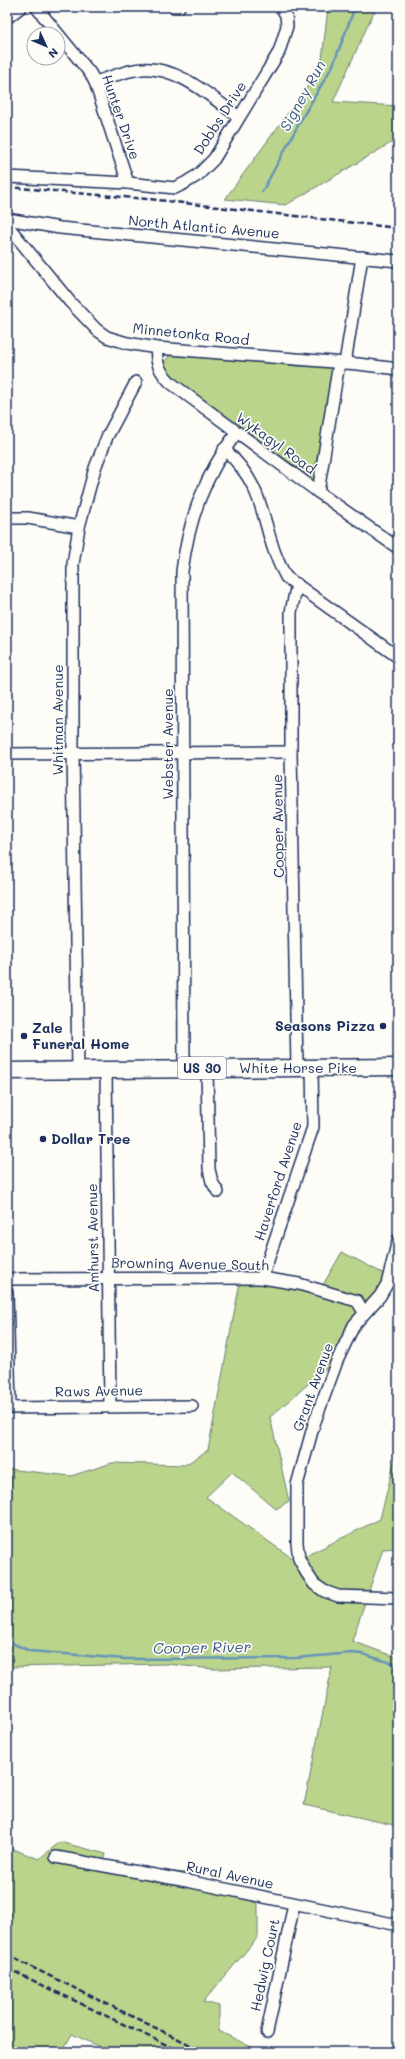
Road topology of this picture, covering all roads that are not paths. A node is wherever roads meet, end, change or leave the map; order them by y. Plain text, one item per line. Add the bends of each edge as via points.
1 (21, 7) edge
2 (36, 7) edge
3 (174, 7) edge
4 (179, 7) edge
5 (281, 7) edge
6 (7, 18) edge
7 (94, 82) junction
8 (239, 117) junction
9 (7, 176) edge
10 (128, 183) junction
11 (7, 219) edge
12 (32, 224) junction
13 (7, 225) edge
14 (20, 240) junction
15 (362, 257) junction
16 (398, 261) edge
17 (157, 348) junction
18 (342, 363) junction
19 (398, 369) edge
20 (136, 382) dead end
21 (236, 432) junction
22 (224, 449) junction
23 (318, 492) junction
24 (7, 518) edge
25 (79, 527) junction
26 (398, 548) edge
27 (297, 584) junction
28 (398, 657) edge
29 (291, 752) junction
30 (73, 753) junction
31 (183, 753) junction
32 (7, 754) edge
33 (398, 1066) edge
34 (184, 1068) junction
35 (207, 1068) junction
36 (305, 1068) junction
37 (106, 1069) junction
38 (78, 1070) junction
39 (7, 1071) edge
40 (218, 1192) dead end
41 (398, 1240) edge
42 (109, 1278) junction
43 (262, 1278) junction
44 (7, 1279) edge
45 (7, 1292) edge
46 (364, 1312) junction
47 (110, 1406) junction
48 (192, 1406) dead end
49 (9, 1408) edge
50 (398, 1598) edge
51 (56, 1857) dead end
52 (294, 1904) junction
53 (398, 1925) edge
54 (266, 2032) dead end

1 - 6 street
2 - 7 street, Hunter Drive via 90,73
3 - 4 street
5 - 8 street, Dobbs Drive via 286,15 287,26 279,52
7 - 8 street via 142,69 164,70 199,89
7 - 10 street, Hunter Drive
8 - 10 street, Dobbs Drive via 214,159 198,175 185,183 175,188
9 - 10 street, Dobbs Drive
11 - 12 street, North Atlantic Avenue
12 - 14 street via 24,230
12 - 15 street, North Atlantic Avenue
13 - 14 street, Minnetonka Road
14 - 17 street, Minnetonka Road via 70,302 97,330 107,337 128,344
15 - 16 street, North Atlantic Avenue
15 - 18 street
17 - 18 street, Minnetonka Road
17 - 21 street, Wykagyl Road via 156,358 163,375
18 - 19 street, Minnetonka Road
18 - 23 street
20 - 25 street, Whitman Avenue via 107,437 95,468
21 - 22 street, Webster Avenue
21 - 23 street, Wykagyl Road
22 - 27 street via 238,461 258,494 278,562 286,577
22 - 31 street, Webster Avenue via 200,494 184,556
23 - 26 street, Wykagyl Road
24 - 25 street via 28,518
25 - 30 street, Whitman Avenue via 73,564
27 - 28 street
27 - 29 street, Cooper Avenue via 291,612
29 - 31 street
29 - 36 street, Cooper Avenue
30 - 31 street
30 - 32 street
30 - 38 street, Whitman Avenue
31 - 34 street, Webster Avenue
33 - 36 highway, White Horse Pike / US 30
34 - 35 highway, White Horse Pike / US 30
34 - 37 highway, White Horse Pike / US 30
35 - 36 highway, White Horse Pike / US 30
35 - 40 street via 209,1169
36 - 43 street, Haverford Avenue via 314,1127
37 - 38 highway, White Horse Pike / US 30
37 - 42 street, Amhurst Avenue
38 - 39 highway, White Horse Pike / US 30
41 - 46 street, Grant Avenue via 387,1284 380,1296
42 - 43 street, Browning Avenue South
42 - 44 street, Browning Avenue South
42 - 47 street, Amhurst Avenue
43 - 46 street, Browning Avenue South via 299,1284 357,1301
45 - 49 street
46 - 50 street, Grant Avenue via 354,1325 337,1361 301,1466 297,1484 299,1559 314,1584 324,1591 338,1596
47 - 48 street, Raws Avenue
47 - 49 street, Raws Avenue
51 - 52 street, Rural Avenue
52 - 53 street, Rural Avenue
52 - 54 street, Hedwig Court

